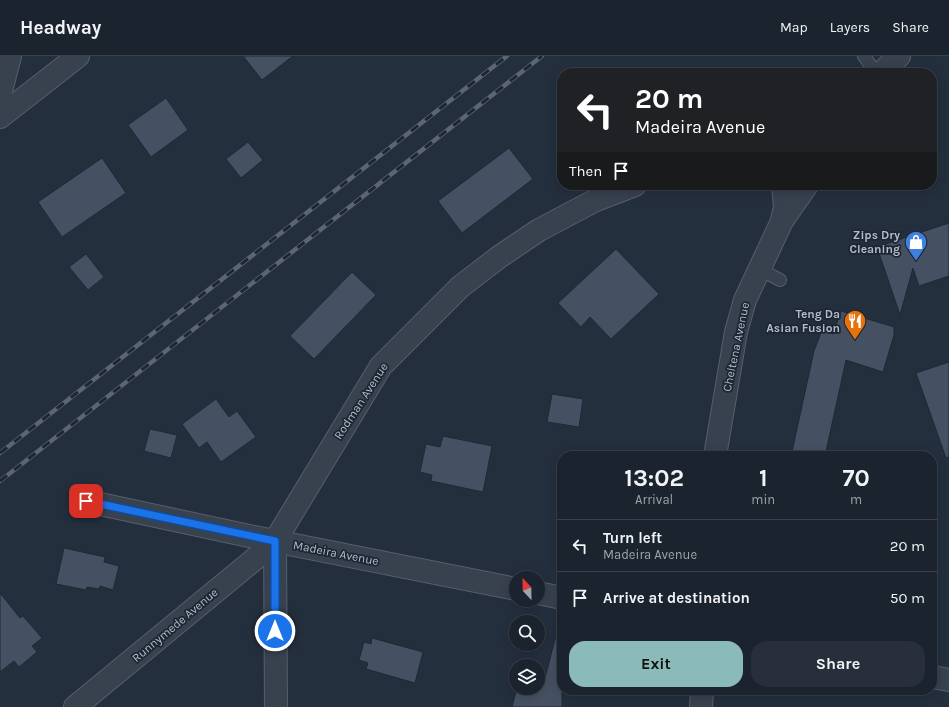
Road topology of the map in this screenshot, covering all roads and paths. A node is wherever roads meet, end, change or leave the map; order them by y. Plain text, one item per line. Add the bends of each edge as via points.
1 (10, 56) edge
2 (78, 56) edge
3 (864, 56) edge
4 (899, 56) edge
5 (872, 68) edge
6 (886, 68) edge
7 (0, 95) edge
8 (0, 116) edge
9 (622, 190) edge
10 (783, 190) edge
11 (802, 190) edge
12 (782, 221) junction
13 (759, 269) junction
14 (780, 280) dead end
15 (715, 451) edge
16 (86, 501) dead end
17 (275, 541) junction
18 (509, 588) edge
19 (545, 594) edge
20 (557, 597) edge
21 (937, 678) edge
22 (949, 680) edge
23 (702, 695) edge
24 (75, 707) edge
25 (276, 707) edge
26 (701, 707) edge

1 - 7 street
2 - 8 street
3 - 5 lane
4 - 6 street
9 - 17 street, Rodman Avenue via 596,200 539,230 499,257 460,287 381,366
10 - 12 street, Cheltena Avenue via 785,207
11 - 12 street, Cheltena Avenue
12 - 13 street, Cheltena Avenue
13 - 14 lane
13 - 15 street, Cheltena Avenue via 745,300 736,332
16 - 17 street, Madeira Avenue
17 - 18 street, Madeira Avenue
17 - 24 street, Runnymede Avenue
17 - 25 street
19 - 20 street
21 - 22 street
23 - 26 street

